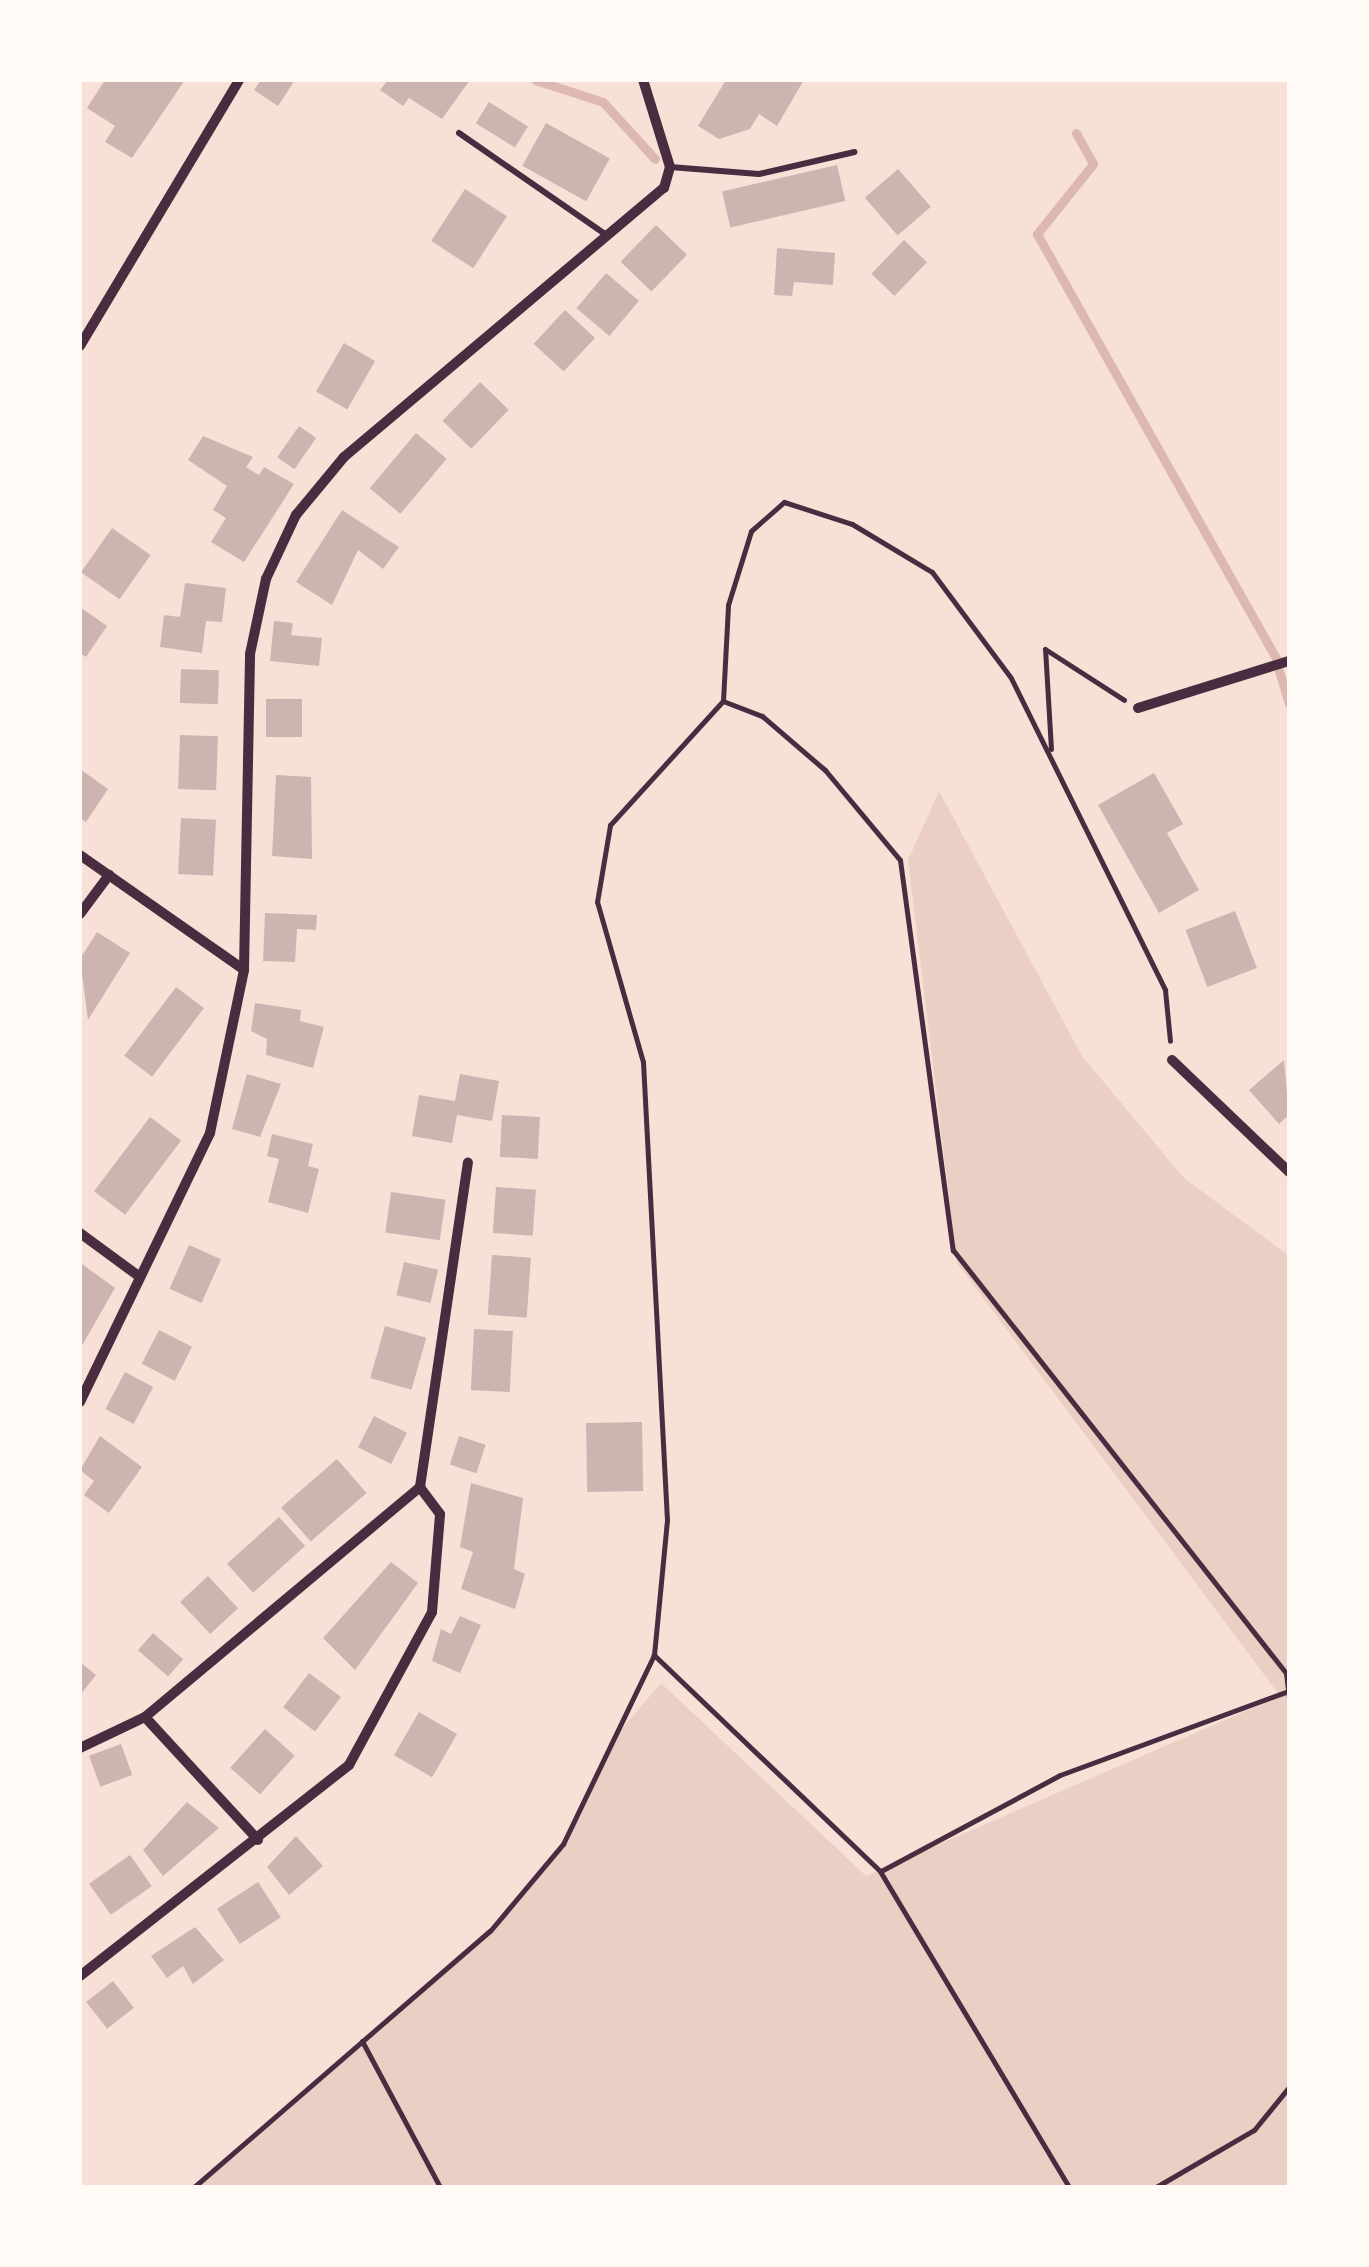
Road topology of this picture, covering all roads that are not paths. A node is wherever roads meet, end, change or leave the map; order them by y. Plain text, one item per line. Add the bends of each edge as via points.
1 (239, 80) edge
2 (643, 80) edge
3 (459, 133) dead end
4 (854, 152) dead end
5 (670, 167) junction
6 (606, 234) junction
7 (80, 346) edge
8 (1289, 661) edge
9 (1138, 708) road end
10 (80, 855) edge
11 (110, 874) junction
12 (80, 914) edge
13 (244, 970) junction
14 (1172, 1060) road end
15 (468, 1163) dead end
16 (1289, 1172) edge
17 (80, 1232) edge
18 (140, 1277) junction
19 (80, 1402) edge
20 (420, 1487) junction
21 (146, 1717) junction
22 (80, 1748) edge
23 (258, 1840) junction
24 (80, 1976) edge

1 - 7 street
2 - 5 street
3 - 6 lane
4 - 5 lane via 759,174
5 - 6 street via 664,188
6 - 13 street via 344,457 296,515 266,580 250,654
8 - 9 street
10 - 11 street
11 - 12 street
11 - 13 street
13 - 18 street via 210,1133
14 - 16 street
15 - 20 street
17 - 18 street
18 - 19 street
20 - 21 street
20 - 23 street via 440,1514 432,1612 349,1765
21 - 22 street
21 - 23 street
23 - 24 street

